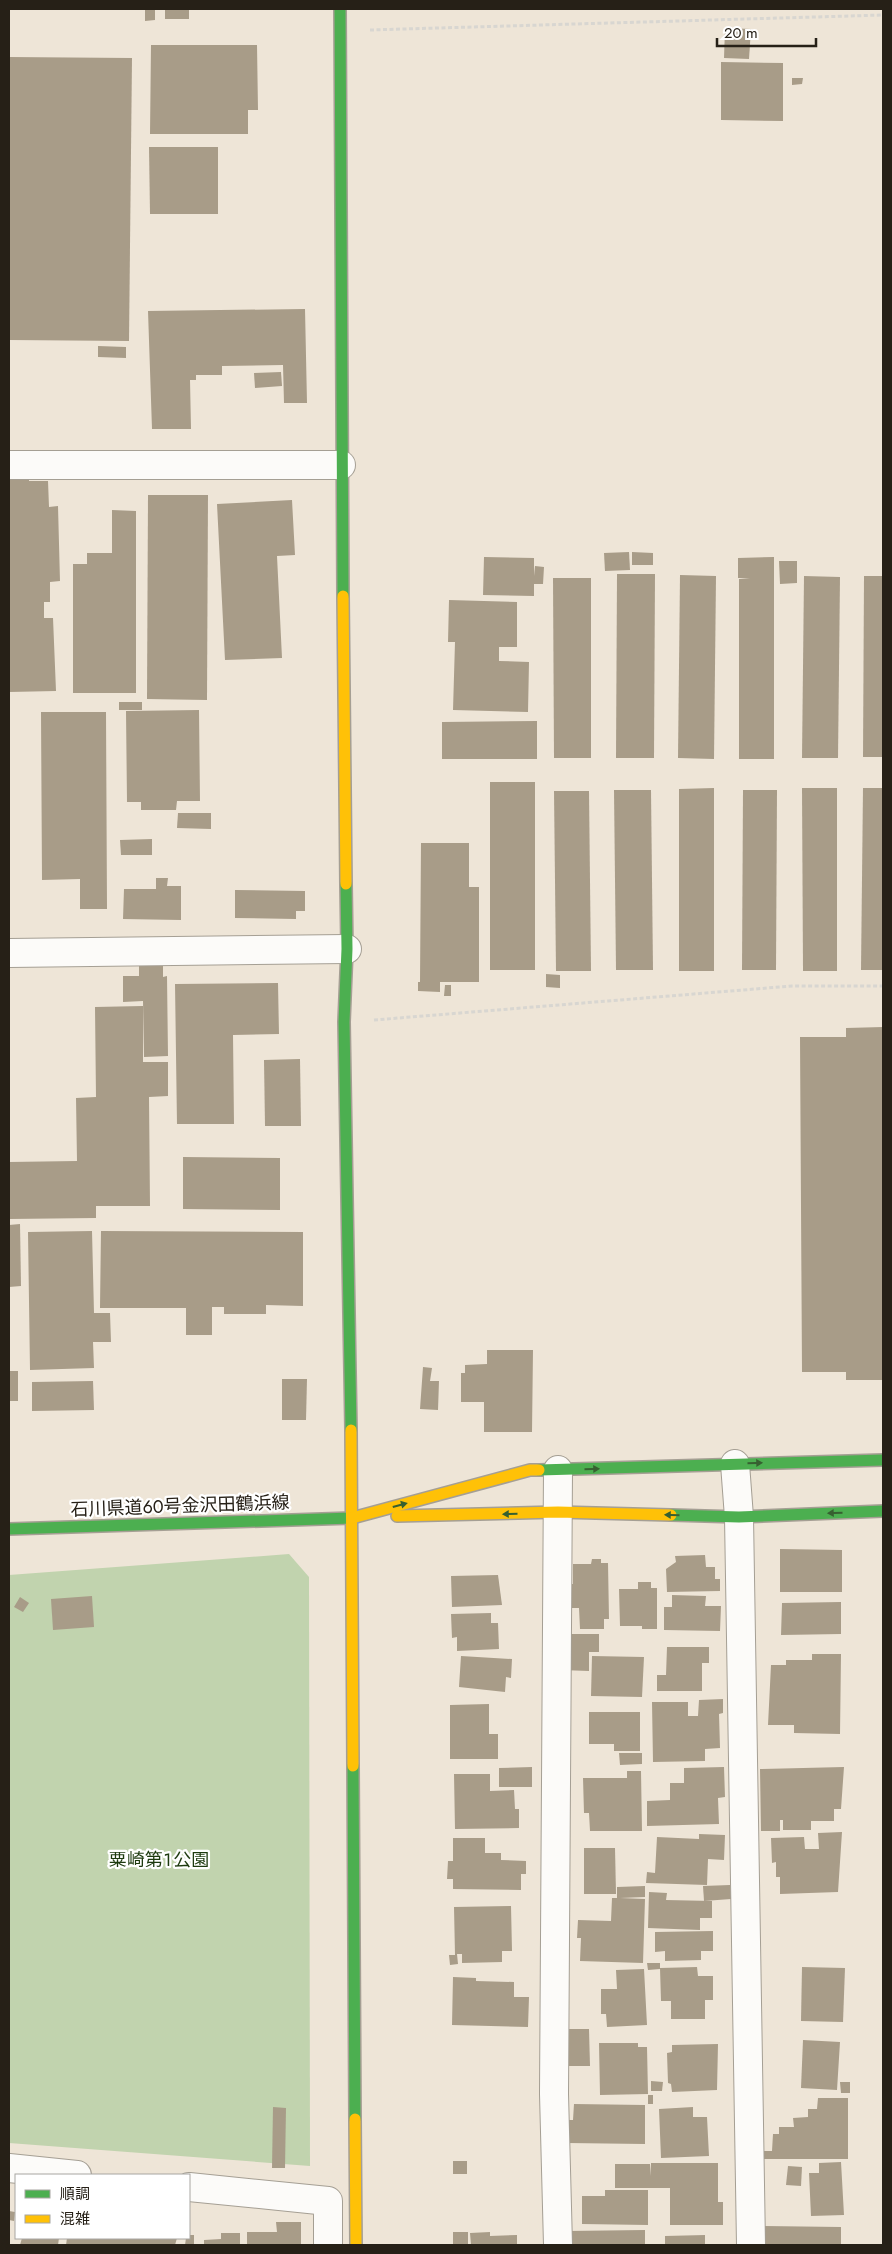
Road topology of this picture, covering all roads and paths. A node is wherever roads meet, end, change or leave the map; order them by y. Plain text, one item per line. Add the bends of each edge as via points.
1 (340, 9) edge
2 (883, 15) edge
3 (340, 31) junction
4 (9, 465) edge
5 (341, 465) junction
6 (347, 949) junction
7 (9, 953) edge
8 (883, 986) edge
9 (344, 1022) junction
10 (883, 1460) edge
11 (735, 1464) junction
12 (558, 1470) junction
13 (883, 1511) edge
14 (558, 1512) junction
15 (739, 1517) junction
16 (352, 1518) junction
17 (9, 1529) edge
18 (9, 2168) edge
19 (67, 2174) edge
20 (190, 2187) edge
21 (328, 2245) edge
22 (356, 2245) edge
23 (558, 2245) edge
24 (751, 2245) edge

1 - 3 street
2 - 3 path
3 - 5 street
4 - 5 street
5 - 6 street
6 - 7 street
6 - 9 street
8 - 9 path via 792,986
9 - 16 street
11 -> 10 street
12 -> 11 street
11 - 15 street
12 - 14 street
16 -> 12 street via 530,1470
13 -> 15 street
15 -> 14 street
14 -> 16 street
14 - 23 street via 554,2084
15 - 24 street
16 - 17 street, 石川県道60号金沢田鶴浜線
16 - 22 street
18 - 19 street
20 - 21 street via 328,2201

